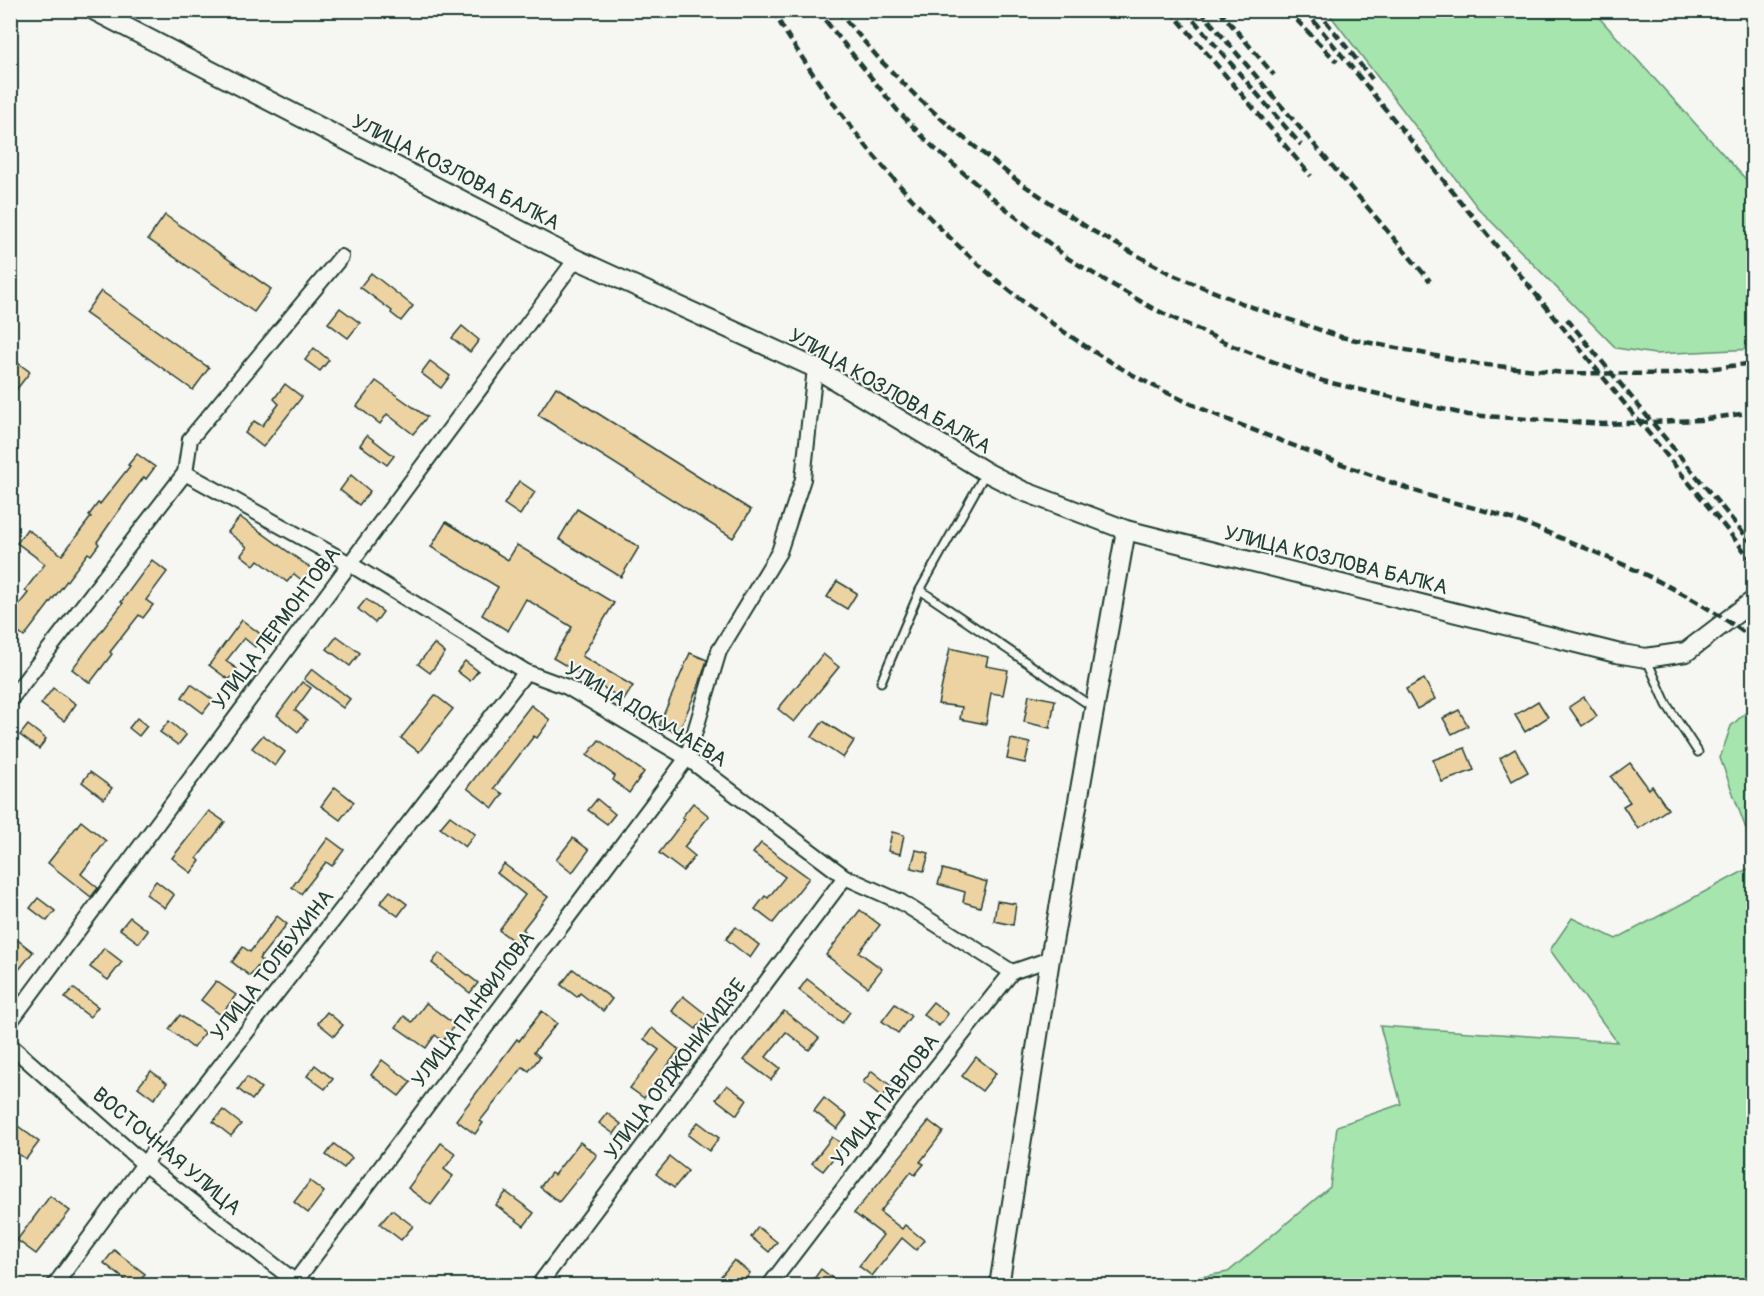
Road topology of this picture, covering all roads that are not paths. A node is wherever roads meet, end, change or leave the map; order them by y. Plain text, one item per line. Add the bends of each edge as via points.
1 (93, 10) edge
2 (341, 257) dead end
3 (576, 259) junction
4 (815, 368) junction
5 (986, 472) junction
6 (185, 473) junction
7 (1126, 530) junction
8 (350, 564) junction
9 (920, 590) junction
10 (1754, 600) edge
11 (1646, 658) junction
12 (526, 672) junction
13 (881, 682) dead end
14 (10, 700) edge
15 (1094, 708) junction
16 (1698, 752) dead end
17 (687, 758) junction
18 (845, 877) junction
19 (1050, 959) junction
20 (1012, 972) junction
21 (10, 1022) edge
22 (10, 1045) edge
23 (144, 1164) junction
24 (296, 1284) edge
25 (54, 1286) edge
26 (538, 1286) edge
27 (769, 1286) edge
28 (999, 1286) edge

1 - 3 main road, УЛИЦА КОЗЛОВА БАЛКА
2 - 6 street via 190,439
3 - 4 main road, УЛИЦА КОЗЛОВА БАЛКА
3 - 8 street, УЛИЦА ЛЕРМОНТОВА
4 - 5 main road, УЛИЦА КОЗЛОВА БАЛКА
4 - 17 street via 803,479 786,531 779,552 719,651
5 - 7 main road, УЛИЦА КОЗЛОВА БАЛКА via 1023,491
5 - 9 lane
6 - 8 street, УЛИЦА ДОКУЧАЕВА
6 - 14 street
7 - 11 main road, УЛИЦА КОЗЛОВА БАЛКА
7 - 15 main road
8 - 12 street, УЛИЦА ДОКУЧАЕВА
8 - 21 street, УЛИЦА ЛЕРМОНТОВА
9 - 13 lane
9 - 15 lane
10 - 11 main road, УЛИЦА КОЗЛОВА БАЛКА via 1686,652
11 - 16 lane via 1666,705
12 - 17 street, УЛИЦА ДОКУЧАЕВА via 567,687
12 - 23 street, УЛИЦА ТОЛБУХИНА
15 - 19 main road
17 - 18 street, УЛИЦА ДОКУЧАЕВА
17 - 24 street, УЛИЦА ПАНФИЛОВА
18 - 20 street, УЛИЦА ДОКУЧАЕВА via 901,902
18 - 26 street, УЛИЦА ОРДЖОНИКИДЗЕ
19 - 20 street
19 - 28 main road
20 - 27 street, УЛИЦА ПАВЛОВА
22 - 23 street, ВОСТОЧНАЯ УЛИЦА
23 - 24 street, ВОСТОЧНАЯ УЛИЦА
23 - 25 street, УЛИЦА ТОЛБУХИНА

